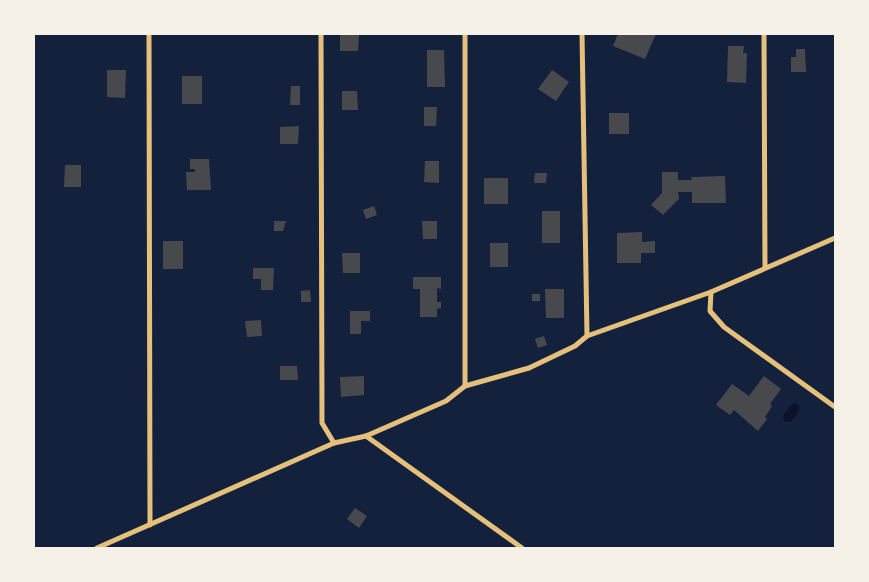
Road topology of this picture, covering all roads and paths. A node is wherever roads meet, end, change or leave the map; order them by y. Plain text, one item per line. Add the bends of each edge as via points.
1 (149, 34) edge
2 (321, 34) edge
3 (465, 34) edge
4 (582, 34) edge
5 (764, 34) edge
6 (835, 238) edge
7 (765, 268) junction
8 (711, 292) junction
9 (587, 336) junction
10 (465, 386) junction
11 (835, 407) edge
12 (366, 436) junction
13 (334, 443) junction
14 (150, 525) junction
15 (97, 548) edge
16 (522, 548) edge

1 - 14 street
2 - 13 street via 322,424
3 - 10 street
4 - 9 street
5 - 7 street
6 - 7 street
7 - 8 street
8 - 9 street
8 - 11 street via 710,310 724,327
9 - 10 street via 575,346 529,368
10 - 12 street via 446,401
12 - 13 street
12 - 16 street
13 - 14 street
14 - 15 street

